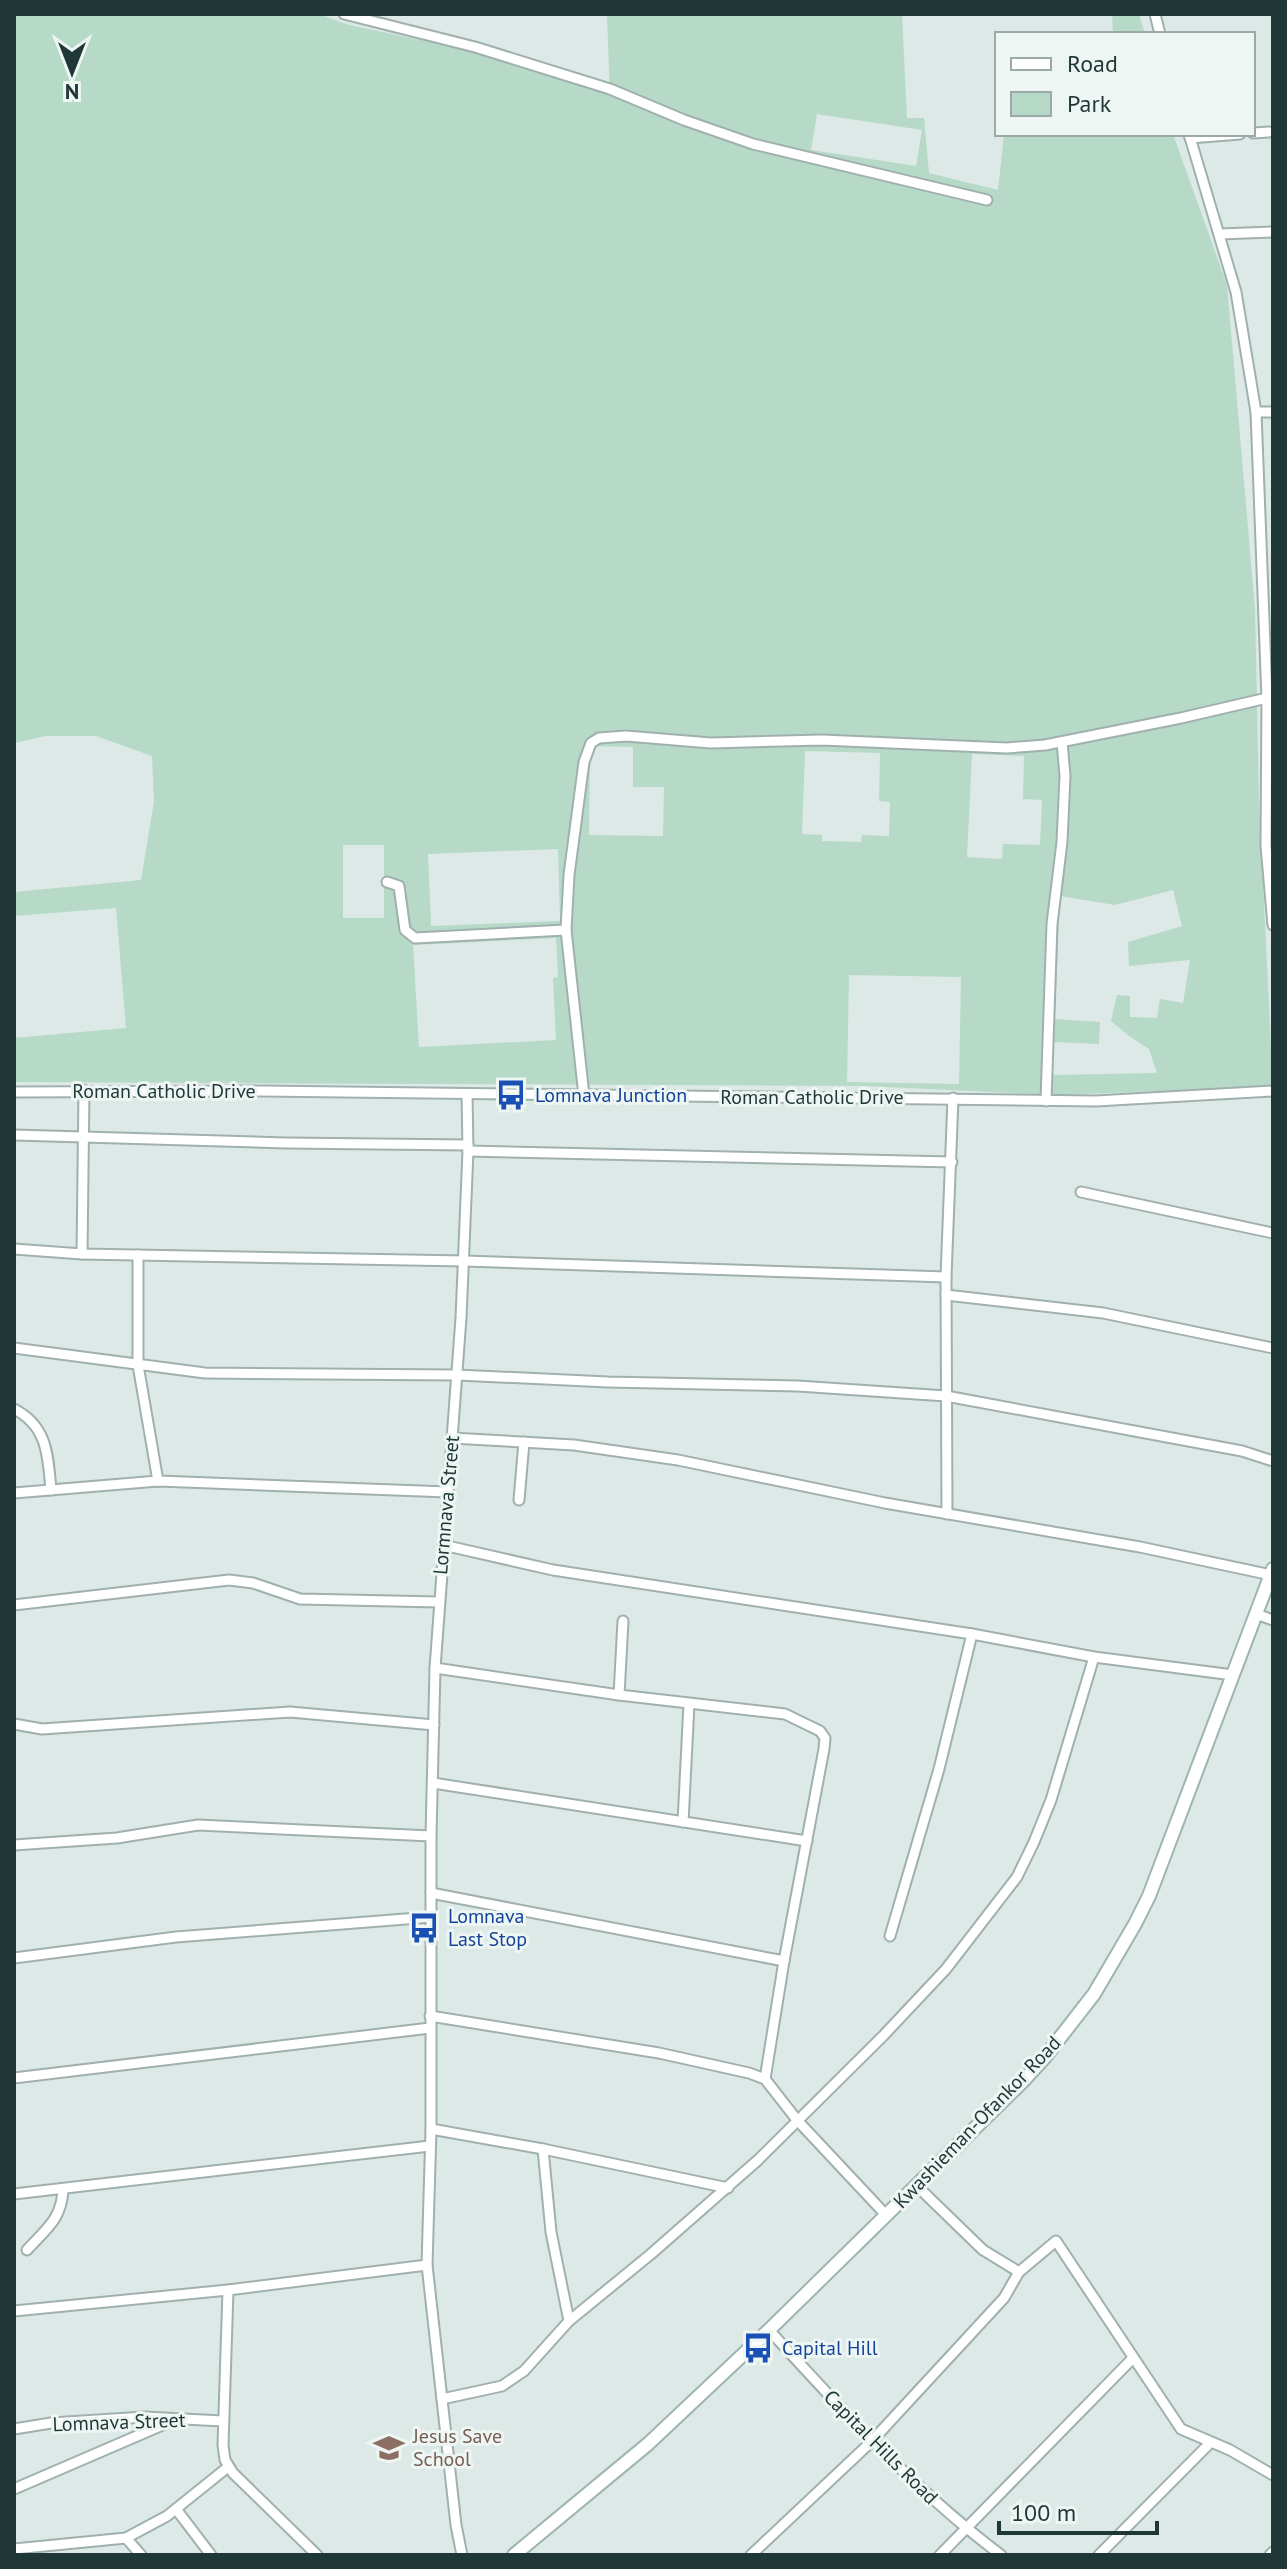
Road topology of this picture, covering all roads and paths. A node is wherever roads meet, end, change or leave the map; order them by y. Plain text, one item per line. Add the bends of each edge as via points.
1 (344, 14) edge
2 (1269, 132) dead end
3 (1255, 133) edge
4 (1190, 136) edge
5 (987, 200) dead end
6 (1273, 232) edge
7 (1220, 234) junction
8 (1256, 412) junction
9 (1273, 412) edge
10 (1267, 698) junction
11 (1062, 742) junction
12 (387, 882) dead end
13 (1273, 925) edge
14 (566, 930) junction
15 (84, 1090) junction
16 (1273, 1091) edge
17 (14, 1092) edge
18 (467, 1094) junction
19 (584, 1096) junction
20 (953, 1098) junction
21 (1046, 1101) junction
22 (14, 1135) edge
23 (83, 1136) junction
24 (468, 1148) junction
25 (952, 1162) junction
26 (1081, 1192) dead end
27 (1273, 1233) edge
28 (14, 1249) edge
29 (82, 1254) junction
30 (138, 1255) junction
31 (465, 1261) junction
32 (946, 1277) junction
33 (946, 1295) junction
34 (14, 1348) edge
35 (1273, 1348) edge
36 (138, 1365) junction
37 (457, 1375) junction
38 (946, 1396) junction
39 (14, 1409) edge
40 (452, 1438) junction
41 (524, 1442) junction
42 (1273, 1461) edge
43 (158, 1481) junction
44 (51, 1490) junction
45 (448, 1492) junction
46 (14, 1493) edge
47 (519, 1500) dead end
48 (947, 1514) junction
49 (443, 1545) junction
50 (1272, 1572) edge
51 (438, 1602) junction
52 (14, 1605) edge
53 (1256, 1614) junction
54 (1273, 1620) edge
55 (623, 1621) dead end
56 (972, 1634) junction
57 (1094, 1657) junction
58 (435, 1668) junction
59 (1233, 1675) junction
60 (619, 1695) junction
61 (689, 1704) junction
62 (14, 1724) edge
63 (434, 1725) junction
64 (433, 1783) junction
65 (683, 1822) junction
66 (431, 1836) junction
67 (807, 1841) junction
68 (14, 1845) edge
69 (431, 1893) junction
70 (431, 1917) junction
71 (890, 1936) dead end
72 (14, 1958) edge
73 (784, 1961) junction
74 (430, 2016) junction
75 (430, 2028) junction
76 (14, 2078) edge
77 (765, 2079) junction
78 (797, 2120) junction
79 (431, 2129) junction
80 (430, 2146) junction
81 (543, 2149) junction
82 (917, 2186) junction
83 (728, 2188) junction
84 (63, 2189) junction
85 (14, 2194) edge
86 (886, 2215) junction
87 (27, 2250) dead end
88 (427, 2265) junction
89 (1019, 2272) junction
90 (228, 2290) junction
91 (14, 2311) edge
92 (569, 2321) junction
93 (769, 2330) junction
94 (1133, 2358) junction
95 (442, 2399) junction
96 (177, 2418) junction
97 (223, 2421) junction
98 (14, 2429) edge
99 (871, 2442) junction
100 (1211, 2442) junction
101 (228, 2467) junction
102 (1273, 2475) edge
103 (14, 2489) edge
104 (176, 2509) junction
105 (966, 2529) junction
106 (126, 2538) junction
107 (14, 2549) edge
108 (141, 2555) edge
109 (211, 2555) edge
110 (317, 2555) edge
111 (462, 2555) edge
112 (514, 2555) edge
113 (751, 2555) edge
114 (940, 2555) edge
115 (1001, 2555) edge
116 (1099, 2555) edge

1 - 5 street via 610,89 753,144
2 - 3 street
4 - 7 street
6 - 7 street
7 - 8 street via 1236,292
8 - 9 street
8 - 10 street
10 - 11 street
10 - 13 street via 1266,846
11 - 14 street via 1007,748 599,738 591,743 584,762
11 - 21 street via 1063,829 1052,924
12 - 14 street via 399,886 405,930 415,938
14 - 19 street
15 - 17 street, Roman Catholic Drive
15 - 18 street, Roman Catholic Drive
15 - 23 street
16 - 21 street, Roman Catholic Drive
18 - 19 street, Roman Catholic Drive
18 - 24 street, Lormnava Street
19 - 20 street, Roman Catholic Drive
20 - 21 street, Roman Catholic Drive
20 - 25 street
22 - 23 street
23 - 24 street
23 - 29 street
24 - 25 street
24 - 31 street, Lormnava Street
25 - 32 street
26 - 27 street
28 - 29 street
29 - 30 street
30 - 31 street
30 - 36 street
31 - 32 street
31 - 37 street, Lormnava Street
32 - 33 street
33 - 35 street via 1103,1313
33 - 38 street
34 - 36 street
36 - 37 street via 205,1373
36 - 43 street
37 - 38 street
37 - 40 street, Lormnava Street
38 - 42 street
38 - 48 street
39 - 44 street via 46,1443
40 - 41 street
40 - 45 street, Lormnava Street
41 - 47 street
41 - 48 street via 678,1460
43 - 44 street
43 - 45 street
44 - 46 street
45 - 49 street, Lormnava Street
48 - 50 street
49 - 51 street, Lormnava Street
49 - 56 street via 553,1570
50 - 53 main road, Kwashieman-Ofankor Road
51 - 52 street via 300,1599 229,1580
51 - 58 street, Lormnava Street
53 - 54 street
53 - 59 main road, Kwashieman-Ofankor Road
55 - 60 street
56 - 57 street
56 - 71 street
57 - 59 street
57 - 78 street via 1051,1800 1017,1877 946,1969
58 - 60 street
58 - 63 street, Lormnava Street
59 - 82 main road, Kwashieman-Ofankor Road via 1149,1896 1094,1994 1045,2057
60 - 61 street
61 - 65 street
61 - 67 street via 785,1714 820,1731 824,1749
62 - 63 street via 42,1729 290,1712
63 - 64 street, Lormnava Street
64 - 65 street
64 - 66 street, Lormnava Street
65 - 67 street
66 - 68 street via 207,1825
66 - 69 street, Lormnava Street
67 - 73 street
69 - 70 street, Lormnava Street
69 - 73 street
70 - 72 street via 176,1937
70 - 74 street, Lormnava Street
73 - 77 street
74 - 75 street, Lormnava Street
74 - 77 street via 659,2053
75 - 76 street
75 - 79 street, Lormnava Street
77 - 78 street
78 - 83 street
78 - 86 street
79 - 80 street, Lormnava Street
79 - 81 street
80 - 84 street
80 - 88 street, Lormnava Street
81 - 83 street
81 - 92 street via 551,2232
82 - 86 main road, Kwashieman-Ofankor Road
82 - 89 street via 983,2250
83 - 92 street
84 - 85 street
84 - 87 street via 58,2216
86 - 93 main road, Kwashieman-Ofankor Road
88 - 90 street
88 - 95 street, Lormnava Street
89 - 94 street via 1056,2241
89 - 99 street via 1004,2298
90 - 91 street
90 - 97 street
92 - 95 street via 510,2382
93 - 99 street, Capital Hills Road
93 - 112 main road, Kwashieman-Ofankor Road via 648,2444
94 - 100 street via 1181,2429
94 - 105 street
95 - 111 street, Lormnava Street
96 - 97 street, Lomnava Street
96 - 98 street, Lomnava Street via 102,2419
96 - 103 street
97 - 101 street
99 - 105 street, Capital Hills Road
99 - 113 street
100 - 102 street
100 - 116 street
101 - 104 street
101 - 110 street
104 - 106 street
104 - 109 street
105 - 114 street
105 - 115 street, Capital Hills Road
106 - 107 street
106 - 108 street

